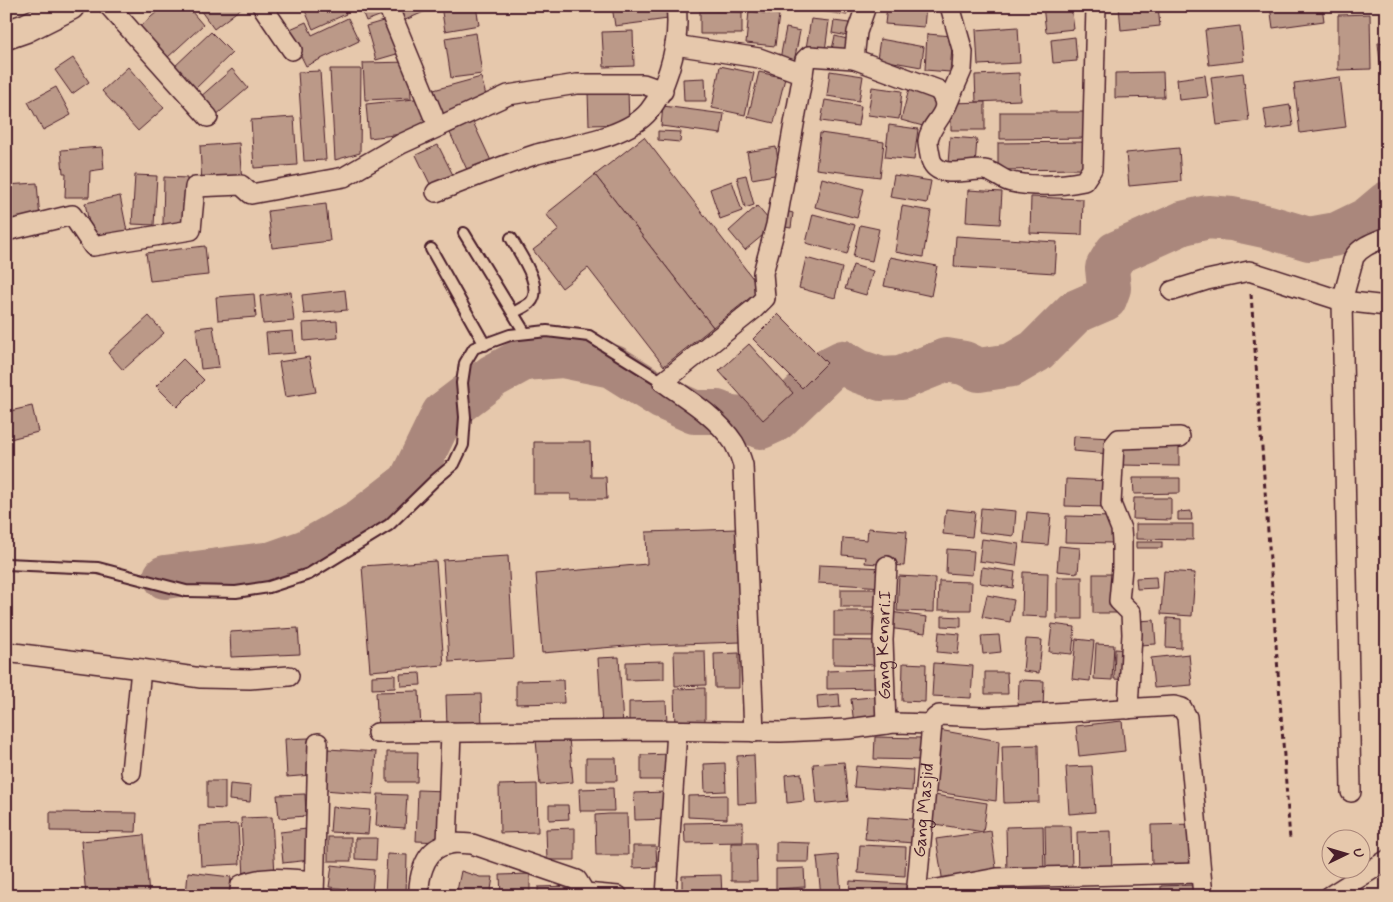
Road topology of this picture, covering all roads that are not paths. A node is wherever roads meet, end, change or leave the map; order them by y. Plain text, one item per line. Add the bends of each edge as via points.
1 (70, 6) edge
2 (109, 6) edge
3 (262, 6) edge
4 (388, 6) edge
5 (676, 6) edge
6 (866, 6) edge
7 (950, 6) edge
8 (1096, 6) edge
9 (6, 35) edge
10 (675, 45) junction
11 (292, 50) dead end
12 (854, 58) junction
13 (803, 74) junction
14 (663, 91) junction
15 (946, 107) junction
16 (433, 115) dead end
17 (208, 117) dead end
18 (436, 192) dead end
19 (6, 231) edge
20 (464, 233) dead end
21 (1387, 237) edge
22 (512, 238) dead end
23 (431, 249) dead end
24 (1172, 291) dead end
25 (1342, 302) junction
26 (1387, 306) edge
27 (513, 313) junction
28 (526, 333) junction
29 (485, 345) junction
30 (663, 382) junction
31 (1180, 437) dead end
32 (6, 564) edge
33 (887, 566) dead end
34 (6, 652) edge
35 (141, 669) junction
36 (289, 676) dead end
37 (1128, 709) junction
38 (886, 724) junction
39 (932, 724) junction
40 (677, 731) junction
41 (451, 732) junction
42 (754, 732) junction
43 (377, 733) dead end
44 (318, 743) dead end
45 (131, 772) dead end
46 (1351, 792) dead end
47 (447, 845) junction
48 (1387, 860) edge
49 (1200, 873) junction
50 (997, 887) edge
51 (314, 888) edge
52 (916, 894) edge
53 (239, 896) edge
54 (419, 896) edge
55 (618, 896) edge
56 (666, 896) edge
57 (1203, 896) edge
58 (1330, 896) edge

1 - 9 street
2 - 17 street
3 - 11 street
4 - 16 street
5 - 10 street via 678,27
6 - 12 street via 857,32
7 - 15 street via 963,52 962,70
8 - 15 street via 1092,169 1084,182 1060,186 1011,182 985,170 946,172 932,161 928,140
10 - 13 street via 759,58
10 - 14 street
12 - 13 street via 809,56 805,60
12 - 15 street via 938,90
13 - 30 street via 776,225 763,273 765,298
14 - 18 street via 649,112 632,126 536,155
14 - 19 street via 643,84 577,84 508,95 401,144 344,178 251,194 241,185 195,187 191,230 92,246 72,215
20 - 27 lane
21 - 25 street via 1356,253
22 - 27 lane via 532,277 535,292 531,302
23 - 29 lane
24 - 25 street via 1250,271
25 - 26 street
25 - 46 street
27 - 28 lane
28 - 29 lane via 510,335
28 - 30 lane via 547,331 589,336
29 - 32 lane via 474,348 465,363 462,382 463,446 454,464 389,526 309,574 268,587 236,592 186,590 98,568
30 - 42 street via 720,425 735,444 743,465
31 - 37 street via 1119,439 1114,445 1111,504 1122,542 1119,601 1131,613
33 - 38 street, Gang Kenari.I via 883,640
34 - 35 street
35 - 36 street via 201,678
35 - 45 street
37 - 39 street via 984,717 939,715
37 - 49 street via 1174,706 1182,708 1187,717
38 - 39 street
38 - 42 street via 848,729
39 - 52 street, Gang Masjid
40 - 41 street
40 - 42 street
40 - 56 street
41 - 43 street
41 - 47 street
44 - 51 street
47 - 54 street via 430,854 423,867
47 - 55 street via 472,844 577,880 585,893
48 - 58 street
49 - 50 street
49 - 57 street
50 - 52 street
51 - 53 street via 279,878 254,880 241,885

